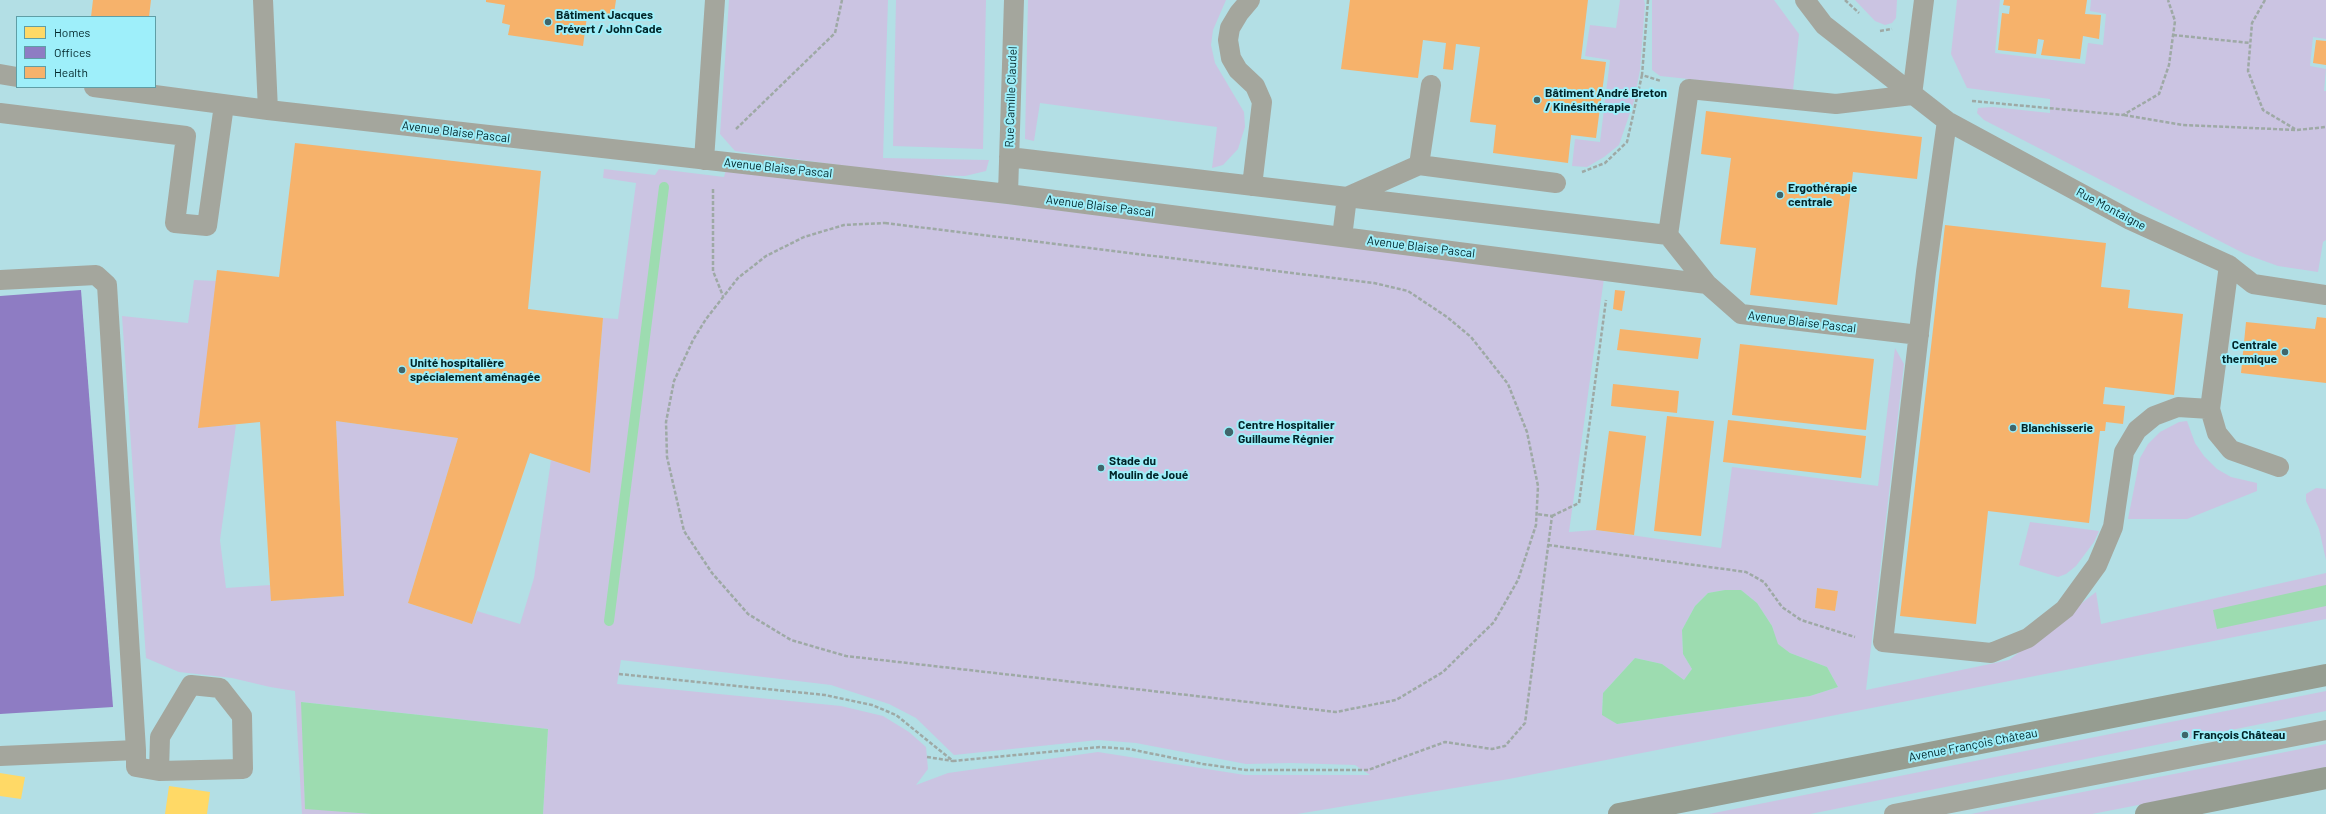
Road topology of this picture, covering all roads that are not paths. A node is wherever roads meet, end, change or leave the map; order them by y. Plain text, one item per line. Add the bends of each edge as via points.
1 (263, 0) edge
2 (715, 0) edge
3 (1014, 0) edge
4 (1250, 0) edge
5 (1805, 0) edge
6 (1924, 0) edge
7 (0, 74) edge
8 (16, 77) edge
9 (1431, 85) dead end
10 (101, 88) edge
11 (1912, 95) junction
12 (224, 105) junction
13 (268, 110) junction
14 (0, 113) edge
15 (1947, 121) junction
16 (1009, 157) junction
17 (704, 160) junction
18 (1420, 165) junction
19 (1556, 183) road end
20 (1252, 186) junction
21 (1008, 194) junction
22 (1347, 197) junction
23 (1668, 235) junction
24 (1342, 237) junction
25 (2229, 265) junction
26 (0, 280) edge
27 (1708, 284) junction
28 (2326, 295) edge
29 (1919, 335) junction
30 (2210, 409) junction
31 (2279, 467) dead end
32 (2326, 675) edge
33 (2326, 730) edge
34 (136, 750) junction
35 (0, 756) edge
36 (159, 771) junction
37 (2326, 778) edge
38 (1619, 814) edge
39 (1894, 814) edge
40 (2146, 814) edge

1 - 13 lane
2 - 17 lane
3 - 16 lane, Rue Camille Claudel
4 - 20 lane via 1230,28 1228,40 1231,58 1238,70 1255,86 1262,102
5 - 11 lane, Rue Montaigne via 1824,25
6 - 11 lane
7 - 8 lane
9 - 18 lane
10 - 12 lane, Avenue Blaise Pascal
11 - 15 lane, Rue Montaigne
11 - 23 lane via 1836,104 1689,89
12 - 13 lane, Avenue Blaise Pascal
12 - 14 lane via 207,226 175,223 186,136
13 - 17 lane, Avenue Blaise Pascal
15 - 25 lane, Rue Montaigne via 2130,220
15 - 29 lane
16 - 20 lane
16 - 21 lane, Rue Camille Claudel
17 - 21 lane, Avenue Blaise Pascal
18 - 19 lane
18 - 22 lane
20 - 22 lane
21 - 24 lane, Avenue Blaise Pascal
22 - 23 lane
22 - 24 lane
23 - 27 lane
24 - 27 lane, Avenue Blaise Pascal
25 - 28 lane, Rue Montaigne via 2253,284
25 - 30 lane
26 - 34 lane via 96,275 108,285
27 - 29 lane, Avenue Blaise Pascal via 1741,314
29 - 30 lane via 1883,642 1991,653 2028,638 2064,609 2097,565 2113,527 2124,452 2137,430 2154,416 2178,407
30 - 31 lane via 2217,433 2231,450
32 - 38 main road, Avenue François Château
33 - 39 lane
34 - 35 lane
34 - 36 lane via 136,766
36 - 36 lane via 243,769 242,716 220,688 192,686 160,737
37 - 40 main road

